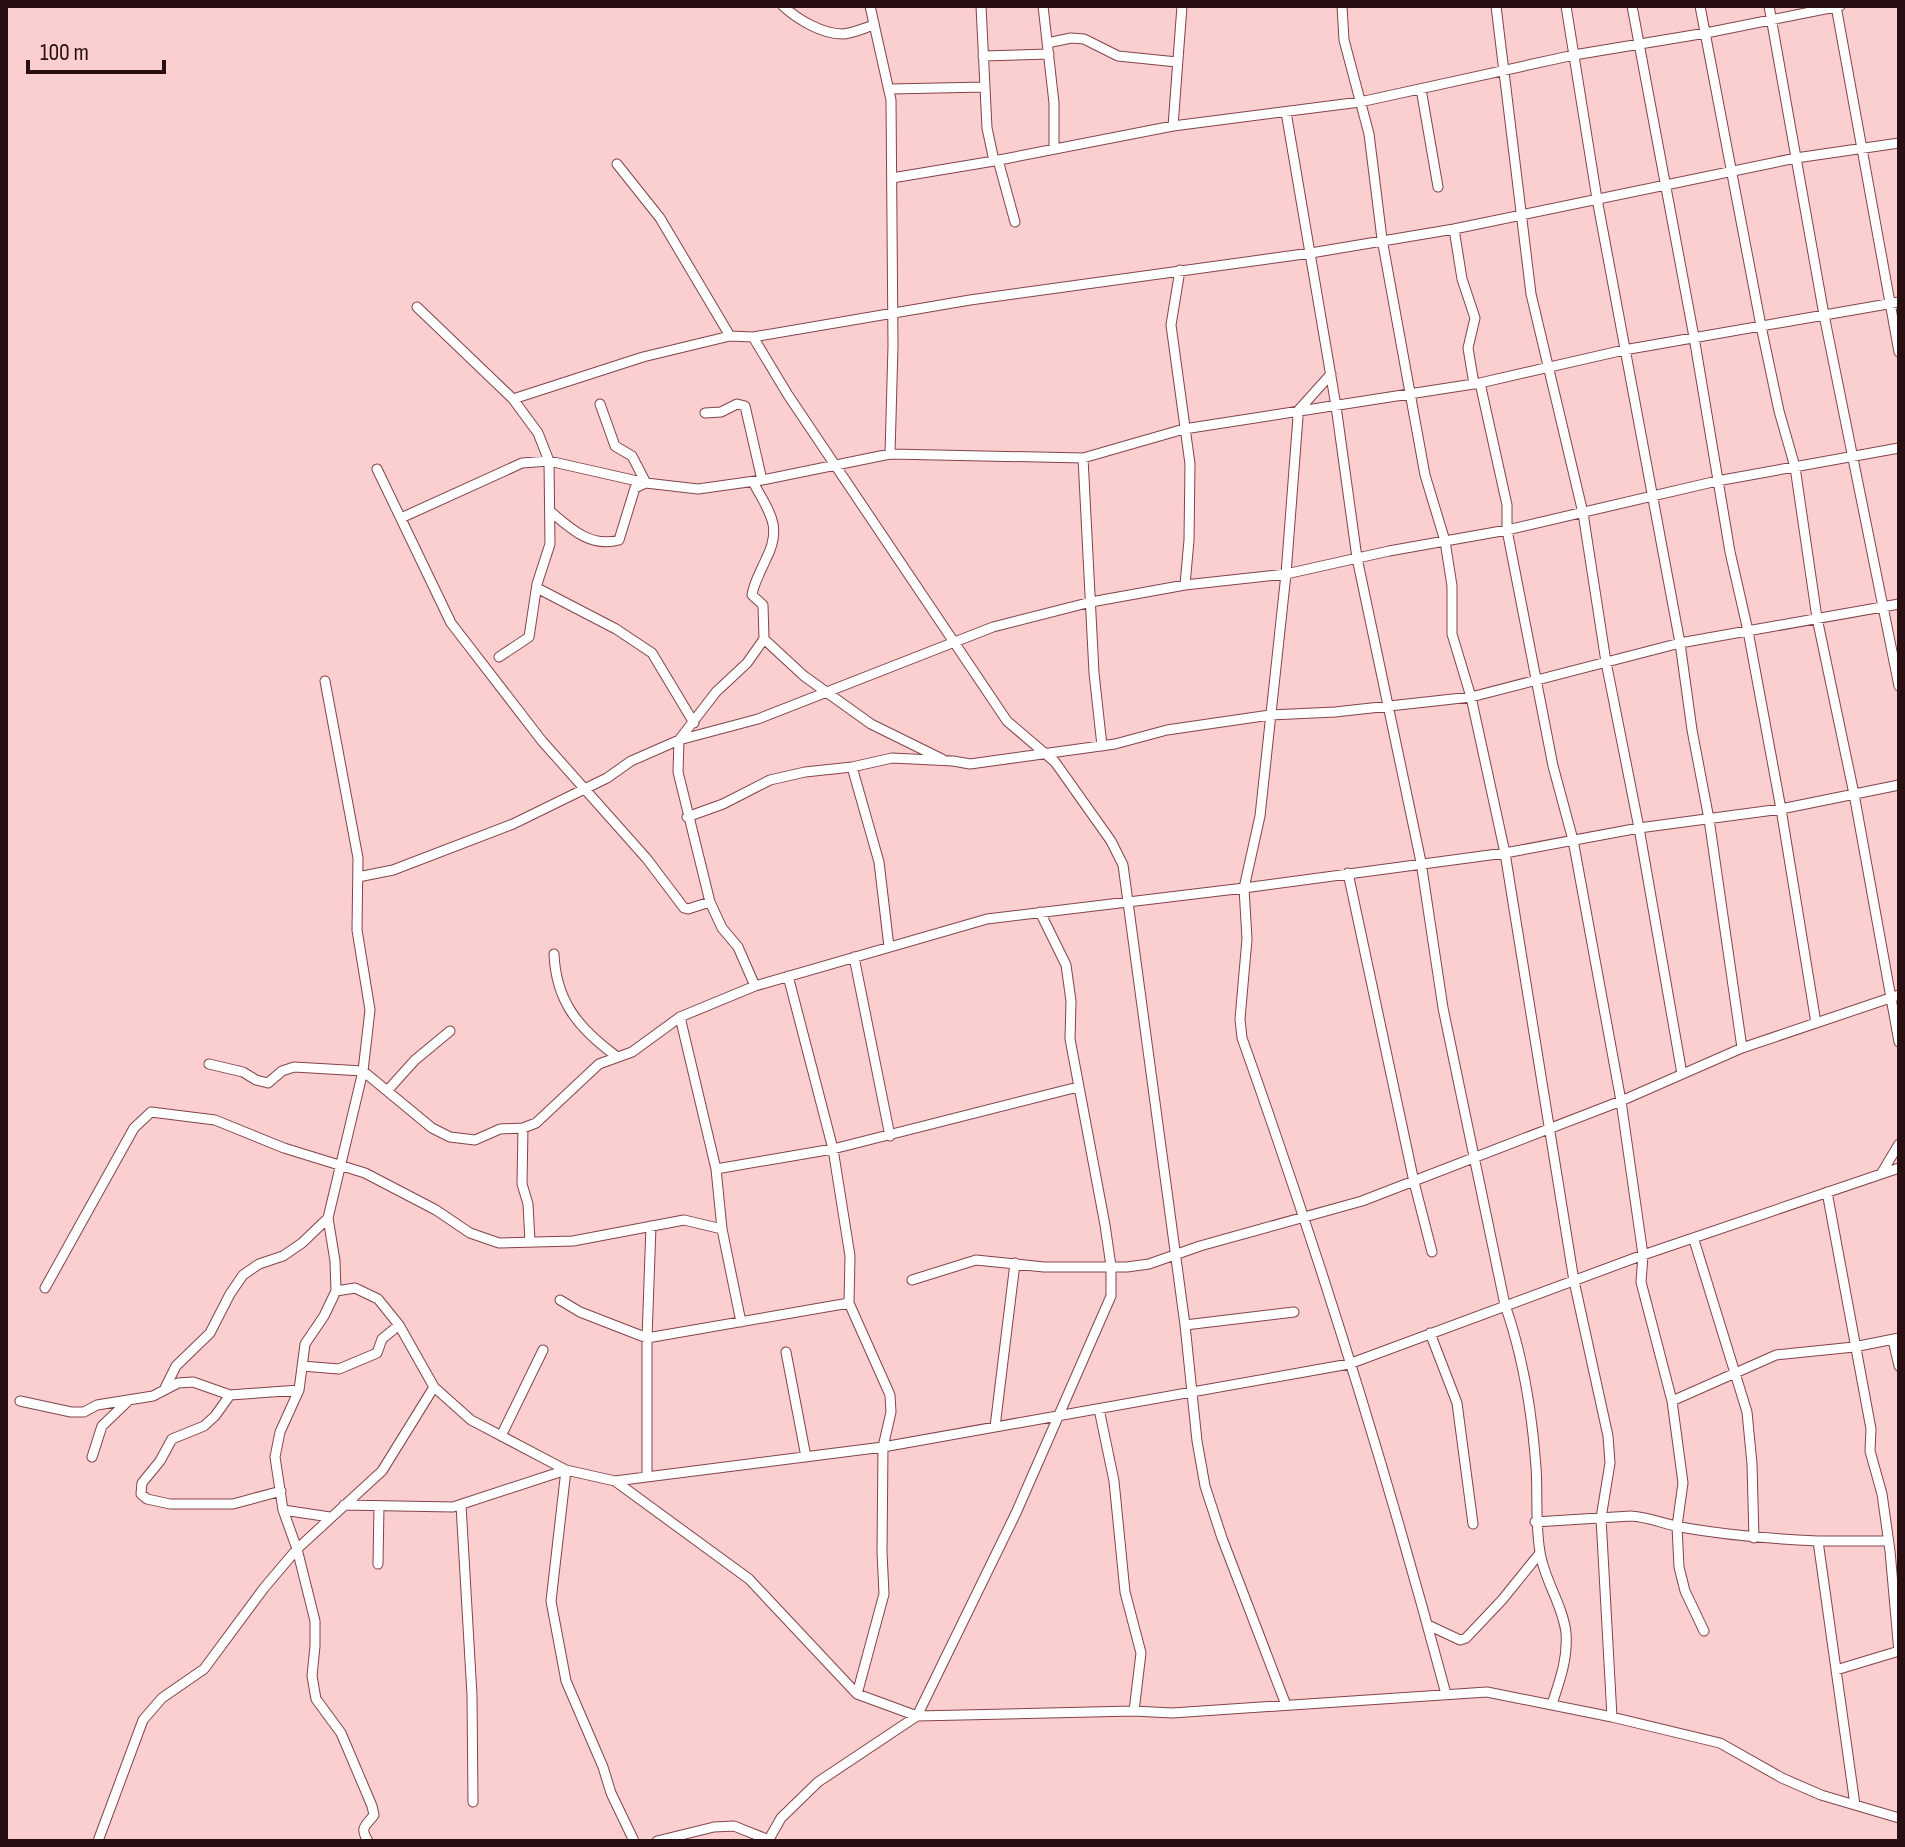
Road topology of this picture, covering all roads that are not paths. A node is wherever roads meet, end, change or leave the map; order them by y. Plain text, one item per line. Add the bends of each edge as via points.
1 (783, 6) edge
2 (870, 6) edge
3 (981, 6) edge
4 (1043, 6) edge
5 (1182, 6) edge
6 (1342, 6) edge
7 (1496, 6) edge
8 (1566, 6) edge
9 (1632, 6) edge
10 (1700, 6) edge
11 (1769, 6) edge
12 (1837, 6) edge
13 (1771, 20) junction
14 (874, 25) junction
15 (1706, 33) junction
16 (1638, 43) junction
17 (1048, 48) junction
18 (1574, 55) junction
19 (983, 56) junction
20 (1177, 62) junction
21 (1505, 70) junction
22 (985, 87) junction
23 (891, 89) junction
24 (1421, 89) junction
25 (1360, 102) junction
26 (1286, 112) junction
27 (1173, 126) junction
28 (1899, 143) edge
29 (1054, 148) junction
30 (1862, 150) junction
31 (1796, 158) junction
32 (996, 161) junction
33 (617, 164) dead end
34 (1733, 172) junction
35 (892, 178) junction
36 (1666, 185) junction
37 (1438, 187) dead end
38 (1597, 199) junction
39 (1520, 214) junction
40 (1015, 222) dead end
41 (1454, 229) junction
42 (1382, 239) junction
43 (1311, 253) junction
44 (1180, 270) junction
45 (1895, 302) edge
46 (417, 307) dead end
47 (893, 314) junction
48 (1824, 315) junction
49 (1761, 326) junction
50 (730, 336) junction
51 (753, 337) junction
52 (1694, 337) junction
53 (1624, 350) junction
54 (1899, 352) edge
55 (1550, 367) junction
56 (1331, 374) junction
57 (1477, 384) junction
58 (1411, 394) junction
59 (513, 399) junction
60 (600, 404) dead end
61 (1336, 406) junction
62 (705, 413) dead end
63 (1296, 413) junction
64 (1184, 429) junction
65 (1899, 448) edge
66 (890, 454) junction
67 (1854, 456) junction
68 (1083, 458) junction
69 (549, 461) junction
70 (834, 464) junction
71 (1795, 467) junction
72 (377, 469) dead end
73 (758, 481) junction
74 (1717, 481) junction
75 (646, 483) junction
76 (1653, 498) junction
77 (551, 512) junction
78 (1583, 513) junction
79 (401, 518) junction
80 (1507, 530) junction
81 (1445, 541) junction
82 (1357, 558) junction
83 (1286, 574) junction
84 (1185, 585) junction
85 (537, 588) junction
86 (1091, 602) junction
87 (1899, 604) edge
88 (1883, 607) junction
89 (1817, 618) junction
90 (1748, 631) junction
91 (764, 639) junction
92 (953, 641) junction
93 (1680, 643) junction
94 (499, 657) dead end
95 (1606, 662) junction
96 (325, 681) dead end
97 (1536, 682) junction
98 (1899, 686) edge
99 (829, 692) junction
100 (1471, 697) junction
101 (1387, 706) junction
102 (1270, 715) junction
103 (694, 723) junction
104 (679, 740) junction
105 (1102, 746) junction
106 (1044, 754) junction
107 (945, 760) junction
108 (852, 767) junction
109 (1899, 785) edge
110 (584, 789) junction
111 (1854, 794) junction
112 (1781, 809) junction
113 (687, 817) junction
114 (1709, 819) junction
115 (1639, 828) junction
116 (1573, 840) junction
117 (1505, 853) junction
118 (1421, 862) junction
119 (1348, 873) junction
120 (358, 877) junction
121 (1244, 888) junction
122 (1130, 901) junction
123 (710, 902) junction
124 (1040, 912) junction
125 (889, 947) junction
126 (554, 954) dead end
127 (854, 957) junction
128 (788, 976) junction
129 (755, 986) junction
130 (1896, 997) edge
131 (680, 1017) junction
132 (1816, 1023) junction
133 (450, 1031) dead end
134 (1899, 1042) edge
135 (1742, 1048) junction
136 (616, 1056) junction
137 (209, 1064) dead end
138 (363, 1071) junction
139 (1682, 1074) junction
140 (1078, 1087) junction
141 (387, 1091) junction
142 (1621, 1101) junction
143 (523, 1128) junction
144 (1551, 1129) junction
145 (890, 1136) junction
146 (1899, 1144) edge
147 (833, 1149) junction
148 (1474, 1157) junction
149 (341, 1164) junction
150 (1899, 1168) edge
151 (716, 1169) junction
152 (1881, 1174) junction
153 (1414, 1182) junction
154 (1827, 1192) junction
155 (328, 1218) junction
156 (1306, 1219) junction
157 (651, 1226) junction
158 (722, 1229) junction
159 (1694, 1240) junction
160 (530, 1242) junction
161 (1432, 1252) dead end
162 (1174, 1255) junction
163 (1643, 1255) junction
164 (1015, 1263) junction
165 (1111, 1266) junction
166 (912, 1280) dead end
167 (1574, 1281) junction
168 (45, 1288) dead end
169 (336, 1291) junction
170 (560, 1300) dead end
171 (849, 1303) junction
172 (1505, 1305) junction
173 (1294, 1312) dead end
174 (741, 1322) junction
175 (399, 1325) junction
176 (1185, 1325) junction
177 (1430, 1333) junction
178 (647, 1338) junction
179 (1896, 1339) edge
180 (1854, 1347) junction
181 (543, 1350) dead end
182 (786, 1352) dead end
183 (1349, 1364) junction
184 (302, 1366) junction
185 (1899, 1366) edge
186 (1734, 1374) junction
187 (434, 1387) junction
188 (165, 1388) junction
189 (299, 1390) junction
190 (1192, 1392) junction
191 (230, 1395) junction
192 (20, 1401) dead end
193 (1672, 1401) junction
194 (127, 1402) junction
195 (1099, 1409) junction
196 (1060, 1416) junction
197 (995, 1427) junction
198 (501, 1436) junction
199 (883, 1447) junction
200 (92, 1457) dead end
201 (806, 1457) junction
202 (566, 1470) junction
203 (647, 1477) junction
204 (615, 1481) junction
205 (281, 1491) junction
206 (343, 1505) junction
207 (461, 1505) junction
208 (379, 1506) junction
209 (283, 1510) junction
210 (330, 1517) junction
211 (1601, 1518) junction
212 (1535, 1522) junction
213 (1473, 1524) dead end
214 (1677, 1526) junction
215 (1754, 1538) junction
216 (1818, 1541) junction
217 (1892, 1547) edge
218 (297, 1549) junction
219 (1540, 1553) junction
220 (378, 1564) dead end
221 (1428, 1625) junction
222 (1704, 1631) dead end
223 (1899, 1651) edge
224 (1836, 1670) junction
225 (857, 1694) junction
226 (1446, 1694) junction
227 (1552, 1704) junction
228 (1286, 1705) junction
229 (1134, 1711) junction
230 (917, 1716) junction
231 (1612, 1717) junction
232 (473, 1802) dead end
233 (1855, 1805) junction
234 (1899, 1818) edge
235 (98, 1841) edge
236 (368, 1841) edge
237 (634, 1841) edge
238 (657, 1841) edge
239 (769, 1841) edge

1 - 14 street via 831,33
2 - 14 street
3 - 19 street
4 - 17 street
5 - 20 street
6 - 25 street via 1344,40
7 - 21 street
8 - 18 street
9 - 16 street
10 - 15 street
11 - 13 street
12 - 13 street
12 - 30 street
13 - 15 street
13 - 31 street
14 - 23 street
15 - 16 street
15 - 34 street
16 - 18 street
16 - 36 street
17 - 19 street
17 - 20 street via 1071,38 1084,39 1118,56
17 - 29 street
18 - 21 street
18 - 38 street
19 - 22 street
20 - 27 street
21 - 24 street
21 - 39 street
22 - 23 street
22 - 32 street via 987,128
23 - 35 street
24 - 25 street
24 - 37 street
25 - 26 street
25 - 42 street
26 - 27 street
26 - 43 street
27 - 29 street
28 - 30 street
29 - 32 street
30 - 31 street
30 - 45 street
31 - 34 street
31 - 48 street
32 - 35 street
32 - 40 street
33 - 50 street via 660,218
34 - 36 street
34 - 49 street
35 - 47 street
36 - 38 street
36 - 52 street
38 - 39 street
38 - 53 street
39 - 41 street
39 - 55 street via 1538,332
41 - 42 street
41 - 57 street via 1475,318 1468,348
42 - 43 street
42 - 58 street
43 - 44 street
43 - 56 street
44 - 47 street
44 - 64 street via 1171,325
45 - 48 street
45 - 54 street
46 - 59 street
47 - 51 street
47 - 66 street
48 - 49 street
48 - 67 street
49 - 52 street
49 - 71 street
50 - 51 street
50 - 59 street via 643,357
51 - 70 street
52 - 53 street
52 - 74 street
53 - 55 street
53 - 76 street
55 - 57 street
55 - 78 street
56 - 61 street
56 - 63 street
57 - 58 street
57 - 80 street via 1507,505
58 - 61 street
58 - 81 street via 1425,475
59 - 69 street via 538,433
60 - 75 street via 615,446 632,456
61 - 63 street
61 - 82 street
62 - 73 street via 745,406
63 - 64 street
63 - 83 street
64 - 68 street
64 - 84 street via 1190,464
65 - 67 street
66 - 68 street
66 - 70 street
67 - 71 street
67 - 88 street
68 - 86 street
69 - 75 street
69 - 77 street
69 - 79 street via 522,463
70 - 73 street
70 - 92 street
71 - 74 street
71 - 89 street
72 - 79 street
73 - 75 street via 706,489
73 - 91 street via 776,530 752,595 763,605
74 - 76 street
74 - 90 street
75 - 77 street via 635,488 619,540 579,536
76 - 78 street
76 - 93 street
77 - 85 street via 550,544
78 - 80 street
78 - 95 street
79 - 110 street via 451,623
80 - 81 street
80 - 97 street
81 - 82 street
81 - 100 street via 1452,634
82 - 83 street
82 - 101 street
83 - 84 street
83 - 102 street
84 - 86 street
85 - 94 street via 529,637
85 - 103 street via 652,653
86 - 92 street
86 - 105 street
87 - 88 street
88 - 89 street
88 - 98 street
89 - 90 street
89 - 111 street
90 - 93 street
90 - 112 street
91 - 99 street
91 - 103 street
92 - 99 street
92 - 106 street via 1007,721
93 - 95 street
93 - 114 street
95 - 97 street
95 - 115 street
96 - 120 street
97 - 100 street
97 - 116 street
99 - 104 street via 758,719
99 - 107 street via 871,724
100 - 101 street
100 - 117 street
101 - 102 street
101 - 118 street
102 - 105 street
102 - 121 street via 1260,816
103 - 104 street
104 - 110 street
104 - 113 street via 678,772
105 - 106 street
106 - 107 street via 970,764
106 - 122 street via 1111,841 1123,865
107 - 108 street via 892,758
108 - 113 street via 770,780
108 - 125 street via 879,862
109 - 111 street
110 - 120 street via 513,824 393,870
110 - 123 street via 684,908
111 - 112 street
111 - 130 street
112 - 114 street
112 - 132 street
113 - 123 street
114 - 115 street
114 - 135 street
115 - 116 street
115 - 139 street
116 - 117 street
116 - 142 street
117 - 118 street
117 - 144 street
118 - 119 street
118 - 148 street via 1443,1008
119 - 121 street
119 - 153 street
120 - 138 street via 357,930 370,1010
121 - 122 street
121 - 156 street via 1242,1038
122 - 124 street
122 - 162 street
123 - 129 street
124 - 125 street via 987,919
124 - 140 street via 1066,965
125 - 127 street
126 - 136 street via 561,997 596,1041
127 - 128 street
127 - 145 street
128 - 129 street
128 - 147 street
129 - 131 street
130 - 132 street
130 - 134 street
131 - 136 street via 632,1052
131 - 151 street
132 - 135 street
133 - 141 street
135 - 139 street
136 - 143 street via 599,1064 536,1123
137 - 138 street via 268,1083 294,1067
138 - 141 street
138 - 149 street
139 - 142 street
140 - 145 street
140 - 165 street
141 - 143 street via 450,1137 475,1140 500,1129
142 - 144 street
142 - 163 street
143 - 160 street via 522,1184
144 - 148 street
144 - 167 street
145 - 147 street
146 - 152 street
147 - 151 street
147 - 171 street via 850,1256
148 - 153 street
148 - 172 street
149 - 155 street
149 - 160 street via 470,1233 499,1243
149 - 168 street via 215,1120 151,1112 134,1128
150 - 152 street
151 - 158 street
152 - 154 street
153 - 156 street
153 - 161 street
154 - 159 street
154 - 180 street
155 - 169 street
155 - 188 street via 283,1256 243,1275 210,1333 176,1366
156 - 162 street
156 - 183 street
157 - 158 street via 684,1220
157 - 160 street via 573,1241
157 - 178 street
158 - 174 street
159 - 163 street
159 - 186 street
162 - 165 street via 1149,1264
162 - 176 street
163 - 167 street
163 - 193 street via 1641,1282
164 - 165 street
164 - 166 street via 976,1260
164 - 197 street
165 - 196 street via 1111,1296
167 - 172 street
167 - 211 street via 1608,1436 1610,1463
169 - 175 street via 367,1292
169 - 184 street via 305,1344
170 - 178 street
171 - 174 street
171 - 199 street via 890,1395
172 - 177 street
172 - 212 street via 1518,1342 1533,1439
173 - 176 street
174 - 178 street
175 - 184 street via 382,1339 377,1353 339,1369
175 - 187 street
176 - 190 street
177 - 183 street
177 - 213 street via 1457,1403
178 - 203 street
179 - 180 street
179 - 185 street
180 - 186 street via 1776,1355
180 - 217 street
181 - 198 street
182 - 201 street
183 - 190 street
183 - 221 street
184 - 189 street
186 - 193 street
186 - 215 street via 1747,1412
187 - 198 street via 471,1420
187 - 206 street via 382,1471
188 - 191 street via 193,1382
188 - 194 street
189 - 191 street
189 - 205 street via 275,1457
190 - 195 street
190 - 228 street via 1205,1486
191 - 205 street via 204,1426 172,1439 142,1483 141,1494 170,1504 233,1504
192 - 194 street via 71,1412
193 - 214 street via 1683,1483
194 - 200 street via 102,1426
195 - 196 street
195 - 229 street via 1114,1481 1125,1592 1141,1653
196 - 197 street
196 - 230 street
197 - 199 street
198 - 202 street
199 - 201 street
199 - 225 street via 884,1594
201 - 203 street
202 - 204 street
202 - 207 street
202 - 237 street via 553,1614 566,1681
203 - 204 street
204 - 225 street via 749,1579
205 - 209 street
206 - 208 street
206 - 210 street
207 - 208 street
207 - 232 street
208 - 220 street
209 - 210 street
209 - 218 street
210 - 218 street
211 - 212 street
211 - 214 street via 1645,1517
211 - 231 street
212 - 219 street
214 - 215 street
214 - 222 street via 1685,1591
215 - 216 street
216 - 217 street
216 - 224 street
217 - 223 street
218 - 235 street via 204,1669 162,1698 143,1720
218 - 236 street via 315,1621 316,1699 341,1733 372,1806 374,1815 362,1832
219 - 221 street via 1466,1638
219 - 227 street via 1566,1630 1566,1660
221 - 226 street
223 - 224 street
224 - 233 street
225 - 230 street
226 - 227 street via 1487,1692
226 - 228 street
227 - 231 street
228 - 229 street
229 - 230 street
230 - 239 street via 818,1782 781,1818
231 - 233 street via 1720,1743 1782,1778
233 - 234 street
238 - 239 street via 734,1826

